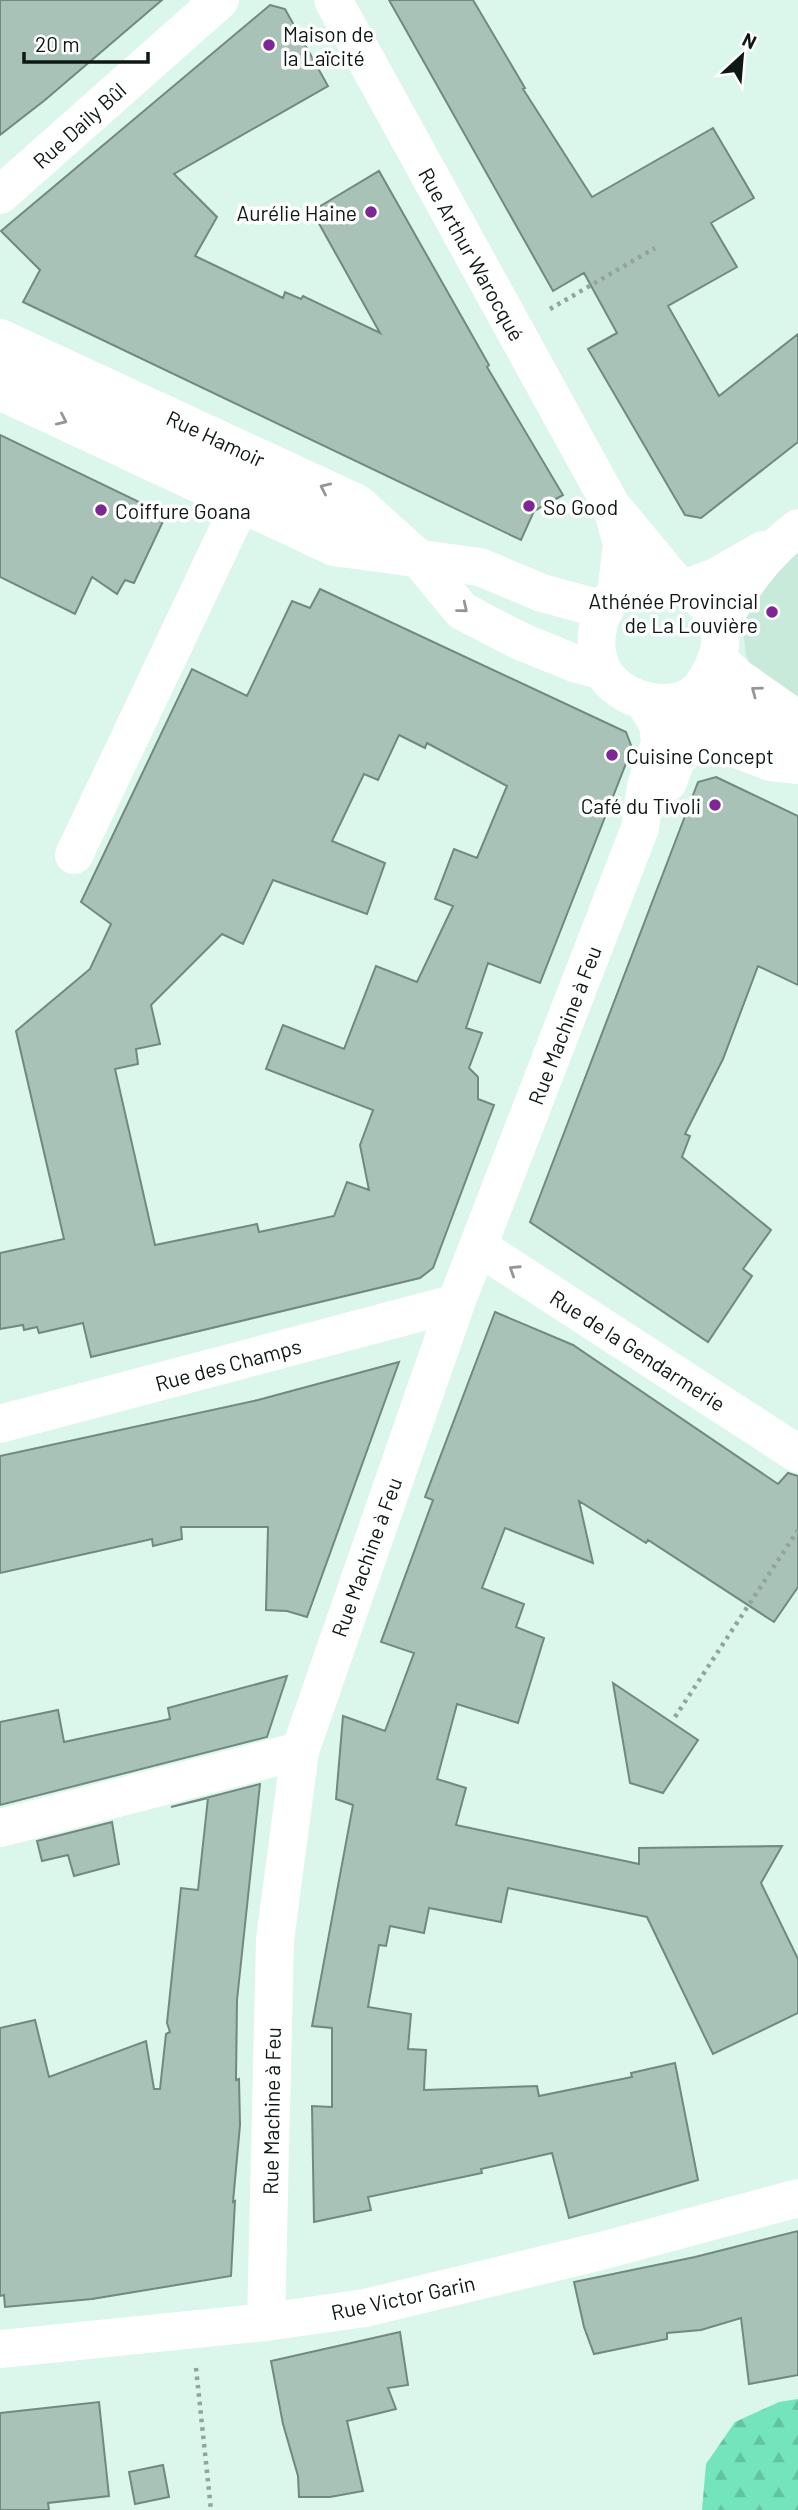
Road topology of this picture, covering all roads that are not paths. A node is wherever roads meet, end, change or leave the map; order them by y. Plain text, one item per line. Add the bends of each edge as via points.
1 (220, 0) edge
2 (333, 0) edge
3 (0, 195) edge
4 (0, 338) edge
5 (0, 361) edge
6 (0, 391) edge
7 (241, 503) junction
8 (612, 507) junction
9 (786, 538) edge
10 (418, 558) junction
11 (682, 584) junction
12 (610, 602) junction
13 (718, 643) junction
14 (603, 671) junction
15 (690, 696) junction
16 (643, 700) junction
17 (798, 720) edge
18 (675, 761) junction
19 (798, 764) edge
20 (640, 828) junction
21 (74, 855) dead end
22 (479, 1247) junction
23 (456, 1303) junction
24 (0, 1424) edge
25 (798, 1454) edge
26 (300, 1751) junction
27 (0, 1828) edge
28 (798, 2198) edge
29 (266, 2322) junction
30 (0, 2349) edge

1 - 3 street, Rue Daily Bûl
2 - 8 street, Rue Arthur Warocqué
10 -> 4 street, Rue Hamoir via 357,503
5 - 10 street, Rue Hamoir
6 -> 7 street, Rue Hamoir
7 - 10 street, Rue Hamoir via 334,547
7 - 21 street
8 - 11 street, Rue Arthur Warocqué
8 - 12 street, Rue Arthur Warocqué via 622,544
9 - 11 street via 716,577
9 - 13 street via 732,603
10 - 12 street, Rue Hamoir via 480,568 542,593
10 -> 14 street, Rue Hamoir via 462,611 520,641
11 - 12 street via 640,581
11 - 13 street via 707,604
12 - 14 street via 596,632
13 - 15 street
17 -> 13 street via 737,677
14 - 16 street via 626,693
15 - 16 street via 671,702
15 - 18 street, Rue Machine à Feu via 689,725
15 - 19 street via 771,739
16 - 20 street, Rue Machine à Feu via 658,724 660,743 646,786
18 - 19 street via 695,741 712,740 771,762
18 - 20 street, Rue Machine à Feu via 664,793
20 - 22 street, Rue Machine à Feu
22 - 23 street, Rue Machine à Feu
25 -> 22 street, Rue de la Gendarmerie
23 - 24 street, Rue des Champs
23 - 26 street, Rue Machine à Feu
26 - 27 street
26 - 29 street, Rue Machine à Feu via 275,1940
28 - 29 street, Rue Victor Garin via 379,2305
29 - 30 street, Rue Victor Garin

